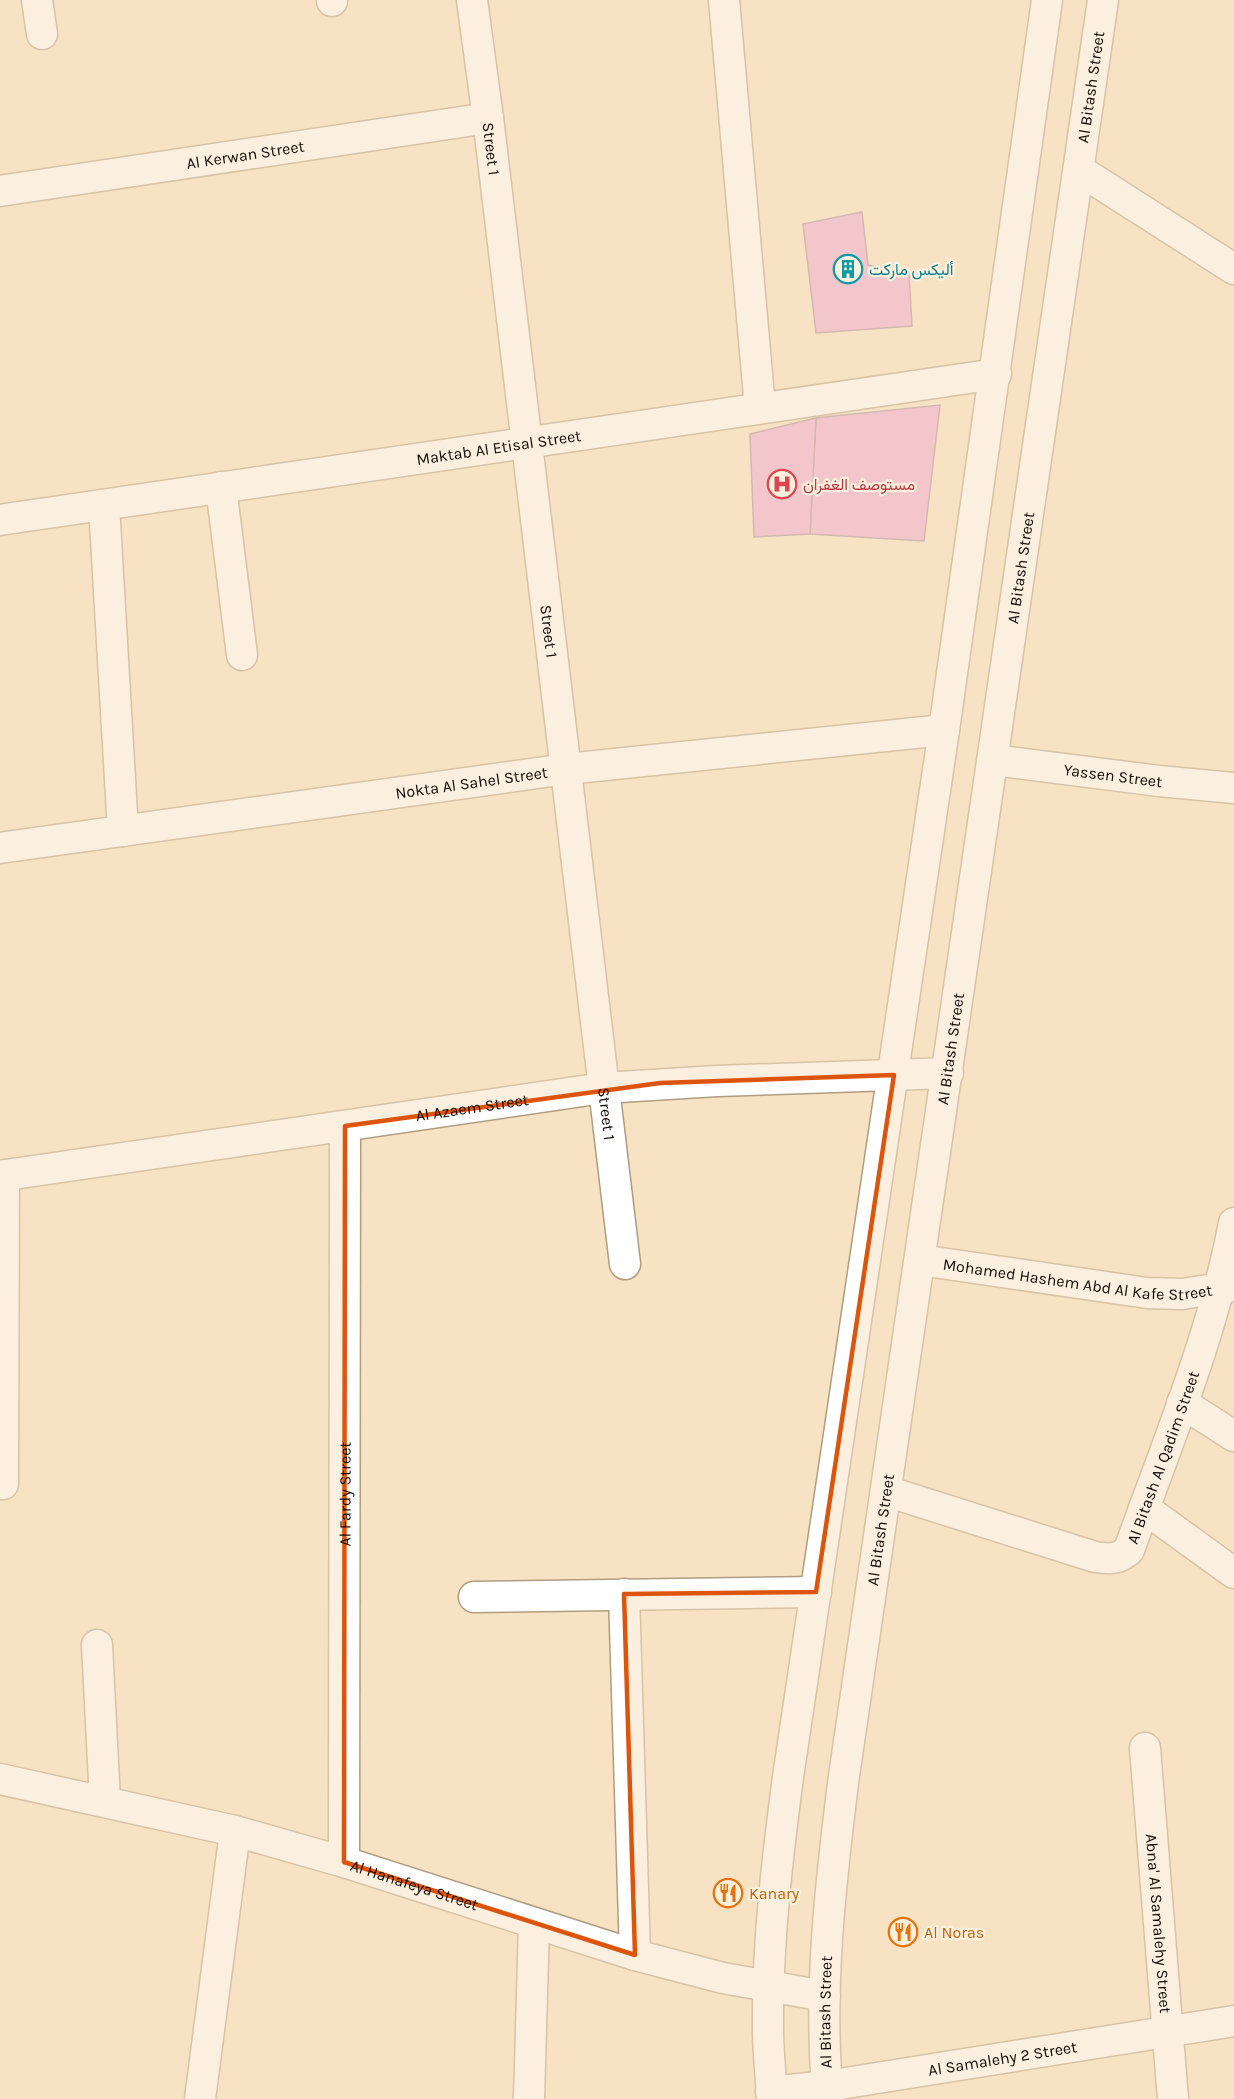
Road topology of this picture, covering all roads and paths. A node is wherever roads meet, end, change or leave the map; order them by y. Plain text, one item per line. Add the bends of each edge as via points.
1 (37, 0) edge
2 (472, 0) edge
3 (724, 0) edge
4 (1047, 0) edge
5 (1103, 0) edge
6 (42, 34) dead end
7 (488, 118) junction
8 (1079, 170) junction
9 (0, 191) edge
10 (1234, 269) edge
11 (996, 374) junction
12 (760, 408) junction
13 (527, 442) junction
14 (221, 487) junction
15 (104, 505) junction
16 (0, 520) edge
17 (242, 655) dead end
18 (944, 730) junction
19 (993, 760) junction
20 (566, 769) junction
21 (1234, 788) edge
22 (123, 831) junction
23 (0, 848) edge
24 (948, 1073) junction
25 (894, 1075) junction
26 (603, 1088) junction
27 (345, 1126) junction
28 (2, 1176) edge
29 (1234, 1223) edge
30 (920, 1260) junction
31 (624, 1264) dead end
32 (1227, 1288) edge
33 (1182, 1403) junction
34 (1234, 1436) edge
35 (3, 1484) dead end
36 (886, 1491) junction
37 (1144, 1508) junction
38 (1234, 1573) edge
39 (816, 1592) junction
40 (624, 1594) junction
41 (474, 1597) dead end
42 (97, 1645) dead end
43 (1145, 1748) dead end
44 (0, 1779) edge
45 (105, 1801) junction
46 (235, 1831) junction
47 (344, 1862) junction
48 (534, 1923) junction
49 (634, 1955) junction
50 (769, 1986) junction
51 (825, 1996) junction
52 (1234, 2021) edge
53 (1167, 2031) junction
54 (828, 2092) edge
55 (771, 2095) edge
56 (200, 2099) edge
57 (529, 2099) edge
58 (1173, 2099) edge

1 - 6 street
2 - 7 street, Street 1
3 - 12 street
4 - 11 street
5 - 8 street, Al Bitash Street
7 - 9 street, Al Kerwan Street
7 - 13 street, Street 1
8 - 10 street
8 - 19 street, Al Bitash Street
11 - 12 street, Maktab Al Etisal Street
11 - 18 street
12 - 13 street, Maktab Al Etisal Street
13 - 14 street, Maktab Al Etisal Street
13 - 20 street, Street 1
14 - 15 street, Maktab Al Etisal Street
14 - 17 street
15 - 16 street, Maktab Al Etisal Street
15 - 22 street
18 - 20 street, Nokta Al Sahel Street
18 - 25 street
19 - 21 street, Yassen Street
19 - 24 street, Al Bitash Street
20 - 22 street, Nokta Al Sahel Street
20 - 26 street, Street 1
22 - 23 street, Nokta Al Sahel Street
24 - 25 street, Al Azaem Street
24 - 30 street, Al Bitash Street
25 - 26 street, Al Azaem Street
25 - 39 street
26 - 27 street, Al Azaem Street
26 - 31 street, Street 1
27 - 28 street, Al Azaem Street
27 - 47 street, Al Fardy Street
28 - 35 street
29 - 32 street, Al Bitash Al Qadim Street
30 - 32 street, Mohamed Hashem Abd Al Kafe Street via 1147,1293 1182,1294
30 - 36 street, Al Bitash Street
32 - 33 street, Al Bitash Al Qadim Street
33 - 34 street
33 - 37 street, Al Bitash Al Qadim Street
36 - 37 street, Al Bitash Al Qadim Street via 1109,1559 1120,1558 1129,1550
36 - 51 street, Al Bitash Street via 836,1834
37 - 38 street
39 - 40 street
39 - 50 street via 775,1882
40 - 41 street
40 - 49 street
42 - 45 street
43 - 53 street, Abna' Al Samalehy Street
44 - 45 street, Al Hanafeya Street
45 - 46 street, Al Hanafeya Street
46 - 47 street, Al Hanafeya Street
46 - 56 street
47 - 48 street, Al Hanafeya Street
48 - 49 street, Al Hanafeya Street
48 - 57 street
49 - 50 street, Al Hanafeya Street
50 - 51 street, Al Hanafeya Street
50 - 55 street
51 - 54 street, Al Bitash Street
52 - 53 street, Al Samalehy 2 Street
53 - 54 street, Al Samalehy 2 Street
53 - 58 street, Abna' Al Samalehy Street
54 - 55 street, Al Samalehy 2 Street

